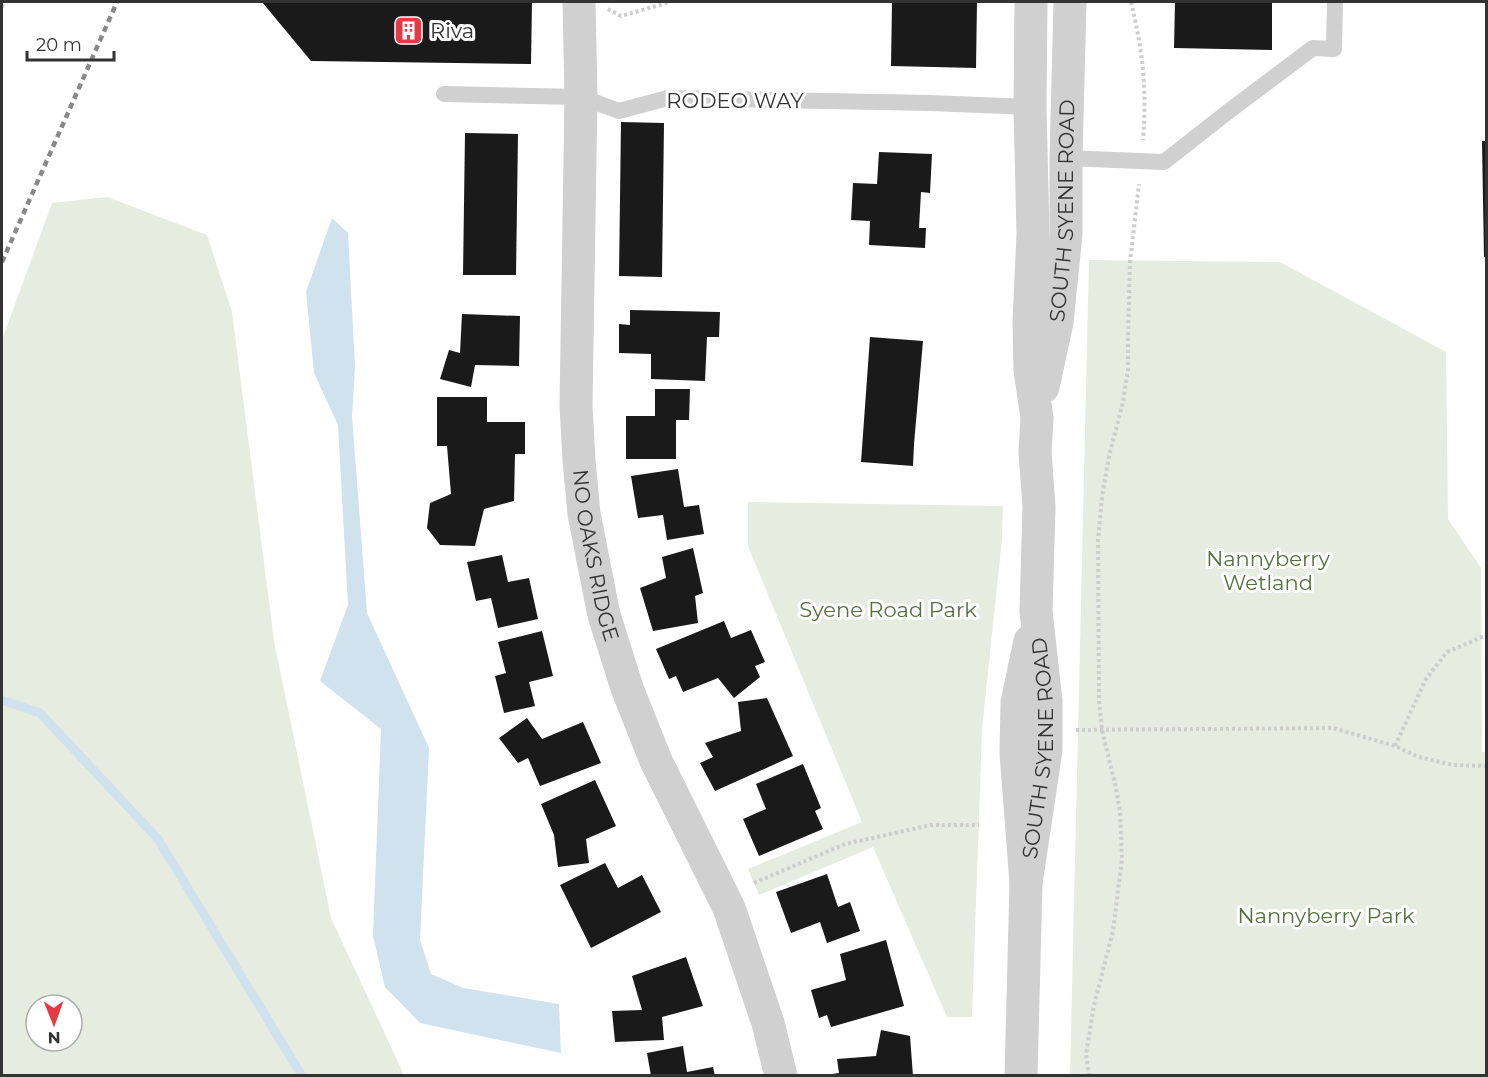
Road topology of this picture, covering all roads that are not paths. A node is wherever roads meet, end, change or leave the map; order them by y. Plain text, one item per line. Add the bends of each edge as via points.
1 (1031, 2) edge
2 (1070, 2) edge
3 (1335, 2) edge
4 (591, 4) edge
5 (444, 94) dead end
6 (581, 97) junction
7 (1030, 106) junction
8 (1066, 158) junction
9 (1037, 418) junction
10 (781, 1076) edge
11 (1021, 1076) edge

1 - 7 street, SOUTH SYENE ROAD
2 - 8 street, SOUTH SYENE ROAD
3 - 8 lane via 1334,49 1313,48 1164,162
4 - 6 street, NO OAKS RIDGE
5 - 6 lane, RODEO WAY
6 - 7 lane, RODEO WAY via 619,111 668,98
6 - 10 street, NO OAKS RIDGE via 576,406 584,514 604,615 656,761 729,908 768,1023
7 - 9 street, SOUTH SYENE ROAD via 1030,370
8 - 9 street, SOUTH SYENE ROAD via 1066,234 1057,322
9 - 11 street, SOUTH SYENE ROAD via 1036,611 1046,701 1046,750 1026,883

